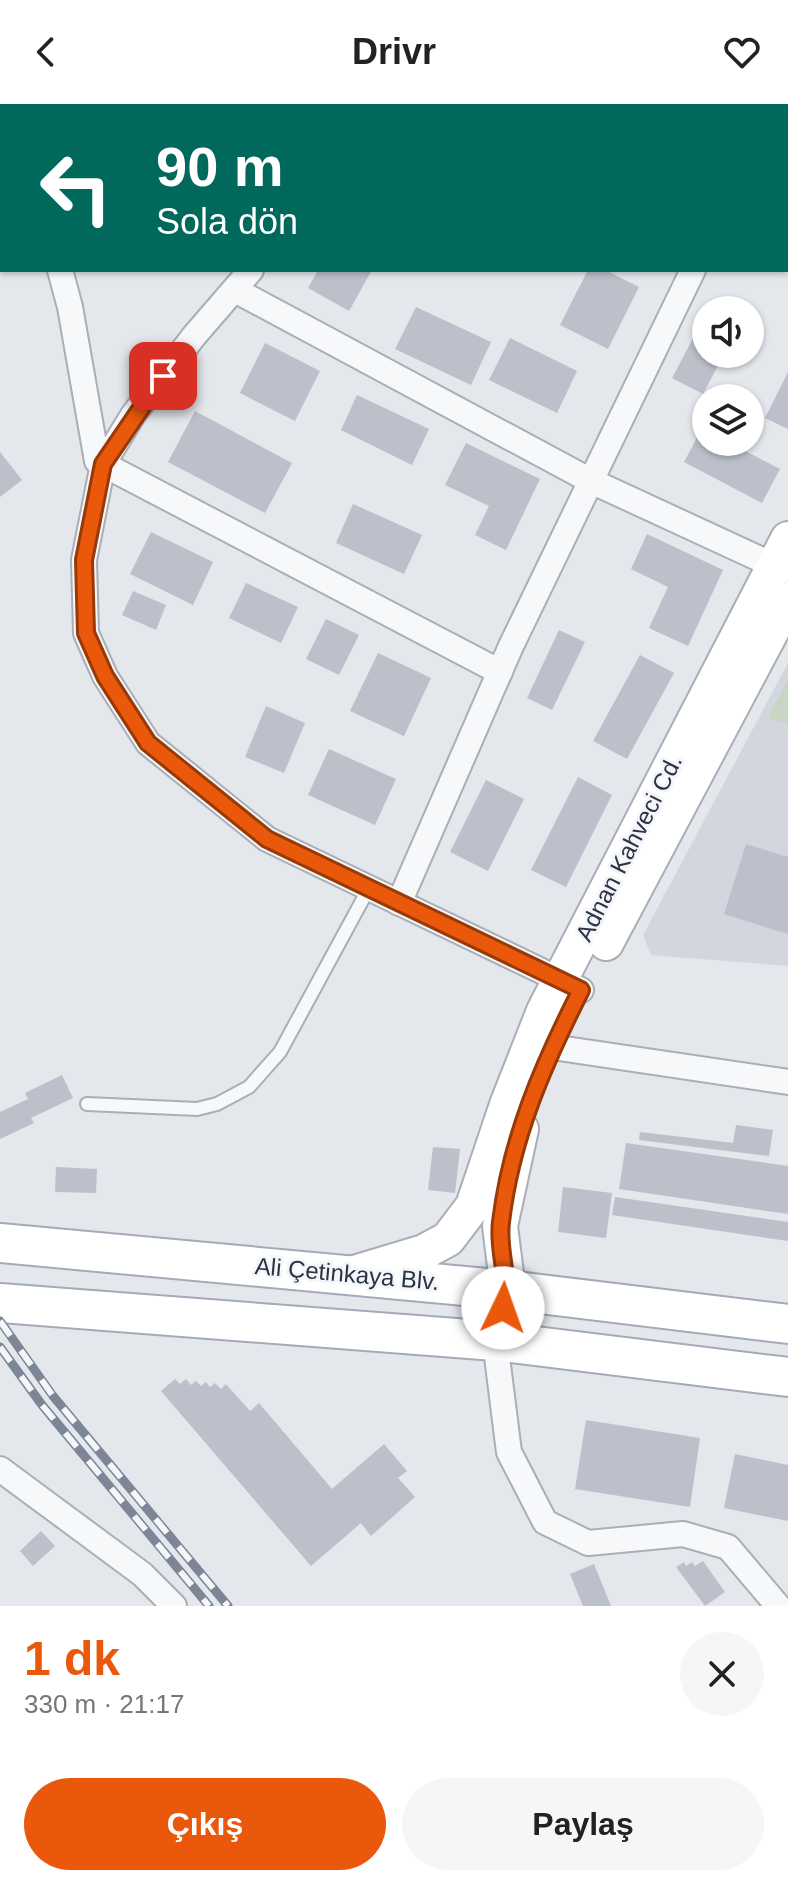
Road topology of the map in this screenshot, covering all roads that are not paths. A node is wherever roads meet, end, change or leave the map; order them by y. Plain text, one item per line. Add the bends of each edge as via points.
1 (61, 272) edge
2 (249, 272) edge
3 (683, 274) edge
4 (235, 290) junction
5 (103, 464) junction
6 (591, 481) junction
7 (783, 559) edge
8 (788, 600) edge
9 (500, 672) junction
10 (369, 888) junction
11 (399, 903) junction
12 (571, 985) junction
13 (552, 1047) junction
14 (788, 1082) edge
15 (87, 1104) dead end
16 (0, 1243) edge
17 (348, 1275) junction
18 (508, 1290) junction
19 (0, 1300) edge
20 (788, 1324) edge
21 (495, 1341) junction
22 (788, 1377) edge
23 (0, 1469) edge
24 (174, 1606) edge
25 (778, 1606) edge

1 - 5 street via 92,440 97,461
2 - 4 street
3 - 6 street
4 - 5 street via 133,415
4 - 6 street
5 - 9 street
5 - 10 street via 84,560 86,633 105,676 148,743 267,839
6 - 7 street
6 - 9 street
7 - 12 street, Adnan Kahveci Cd.
8 - 12 street, Adnan Kahveci Cd.
9 - 11 street
10 - 11 street
10 - 15 lane via 280,1052 249,1087 197,1109
11 - 12 street
12 - 13 street, Adnan Kahveci Cd.
12 - 17 street, Adnan Kahveci Cd. via 507,1105 473,1206 448,1239 424,1252
13 - 14 street
13 - 18 street, Adnan Kahveci Cd. via 509,1174 500,1226
16 - 17 main road, Ali Çetinkaya Blv.
17 - 18 main road, Ali Çetinkaya Blv.
18 - 19 main road via 503,1308 488,1322 466,1326 47,1281
18 - 20 main road, Ali Çetinkaya Blv.
19 - 21 main road
21 - 22 main road
21 - 25 street via 509,1452 545,1522 588,1543 683,1534 728,1547
23 - 24 street via 142,1574

